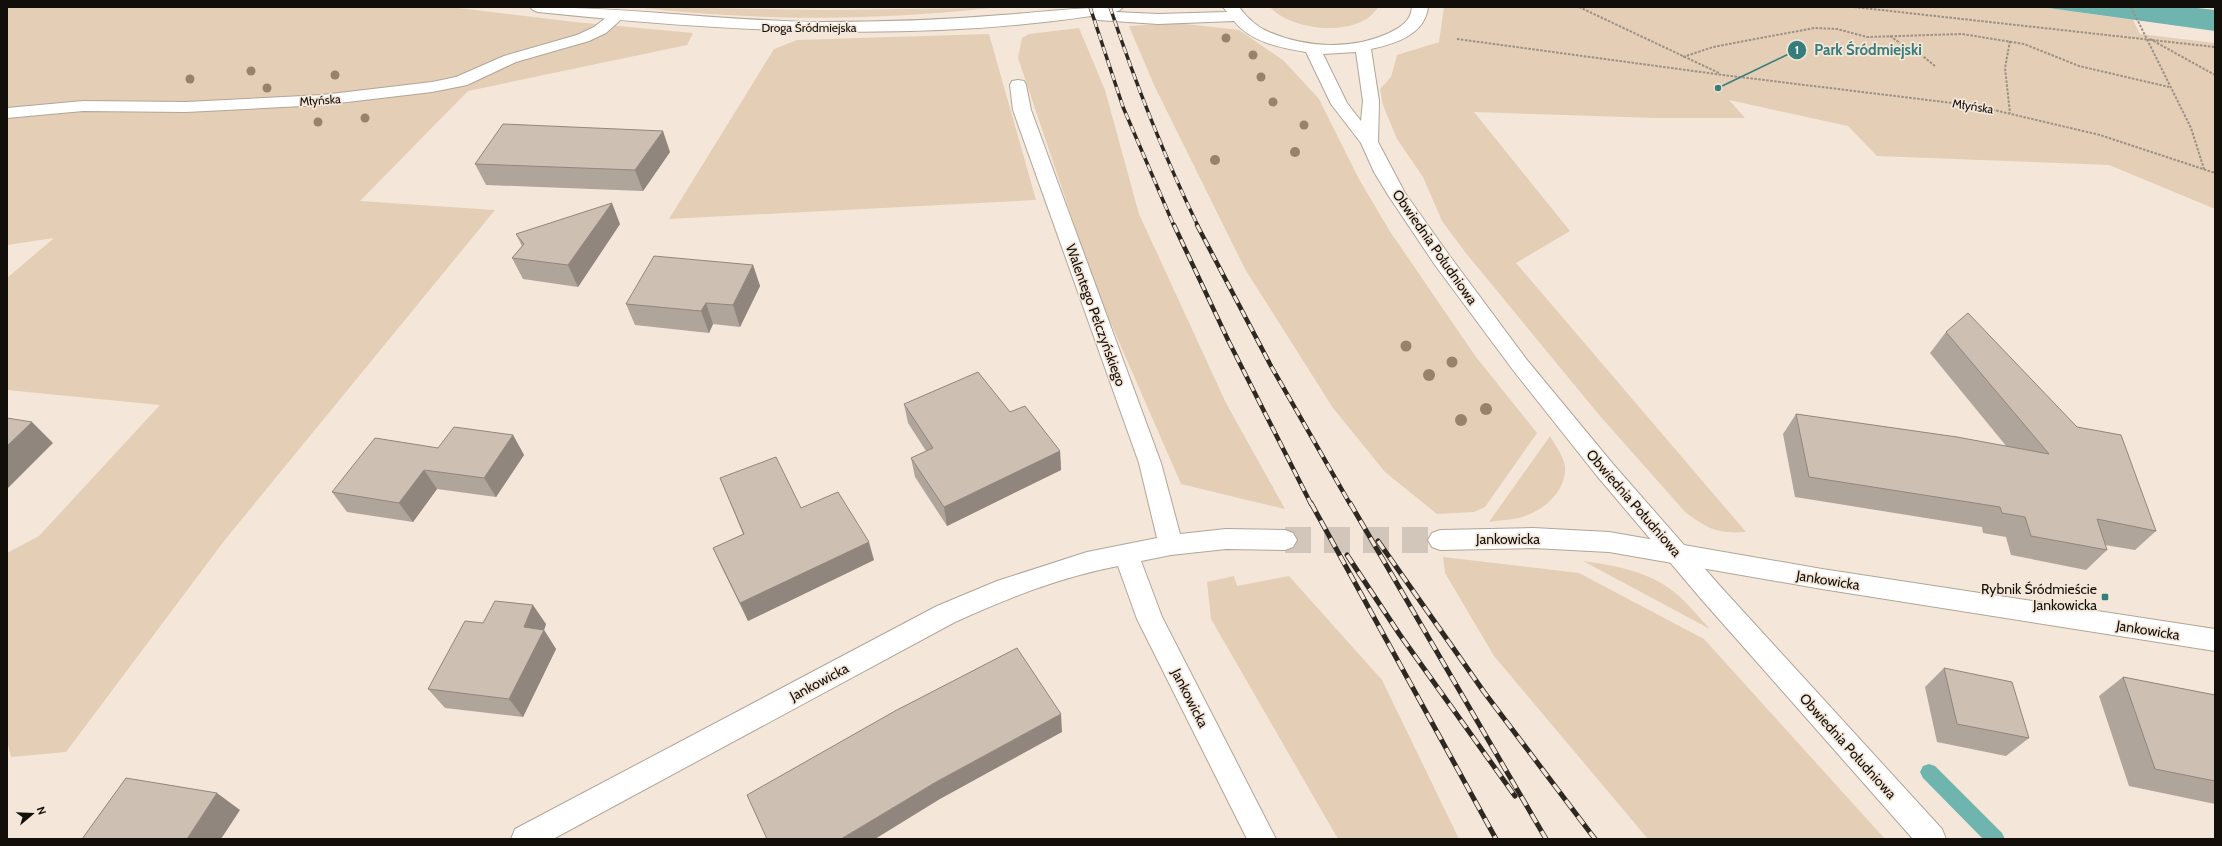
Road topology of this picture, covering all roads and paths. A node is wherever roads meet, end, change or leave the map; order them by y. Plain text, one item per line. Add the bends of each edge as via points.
1 (538, 7) edge
2 (1115, 7) edge
3 (1420, 7) edge
4 (1579, 7) edge
5 (1854, 7) edge
6 (2131, 7) edge
7 (1234, 11) edge
8 (1081, 14) junction
9 (617, 16) junction
10 (1890, 35) junction
11 (2146, 38) junction
12 (1457, 39) dead end
13 (2010, 41) junction
14 (2215, 47) edge
15 (1312, 48) junction
16 (1363, 48) junction
17 (1683, 56) junction
18 (1935, 66) dead end
19 (1723, 75) junction
20 (2215, 75) edge
21 (1018, 85) dead end
22 (2169, 87) junction
23 (7, 113) edge
24 (2010, 113) junction
25 (1369, 142) junction
26 (2205, 170) junction
27 (2215, 173) edge
28 (1285, 540) tunnel mouth
29 (1440, 540) tunnel mouth
30 (1171, 545) junction
31 (1126, 554) junction
32 (1678, 554) junction
33 (2215, 640) edge
34 (525, 839) edge
35 (1262, 839) edge
36 (1932, 839) edge

1 - 9 main road, Droga Śródmiejska
2 - 8 main road, Droga Śródmiejska
3 - 16 main road via 1416,20 1408,30 1381,44
4 - 17 path
5 - 11 path
6 - 11 path
7 - 8 main road, Droga Śródmiejska via 1158,19
7 - 15 main road via 1245,24 1267,37
8 - 9 main road, Droga Śródmiejska via 942,24 831,27 728,25
9 - 23 main road, Młyńska via 600,30 583,38 510,58 461,81 432,87 306,101 186,107 83,106
10 - 13 path via 1962,34
10 - 17 path via 1867,37 1837,29 1814,28 1735,42
10 - 18 path via 1903,45 1914,49
11 - 14 path
11 - 20 path
11 - 22 path
12 - 19 path, Młyńska
13 - 22 path via 2079,66
13 - 24 path via 2005,54 2004,69
15 - 16 main road
15 - 25 main road, Obwiednia Południowa via 1338,104
16 - 25 main road, Obwiednia Południowa via 1371,101
17 - 19 path
19 - 24 path, Młyńska via 1978,106
21 - 30 main road, Walentego Pełczyńskiego via 1022,110 1150,463
22 - 26 path via 2190,128
24 - 26 path, Młyńska via 2100,135
25 - 32 main road, Obwiednia Południowa via 1397,194 1486,320 1565,422
26 - 27 path, Młyńska
28 - 30 main road, Jankowicka via 1226,539
29 - 32 main road, Jankowicka via 1569,539 1609,542
30 - 31 main road, Jankowicka
31 - 34 main road, Jankowicka via 1049,573 946,614
31 - 35 main road, Jankowicka via 1150,619
32 - 33 main road, Jankowicka
32 - 36 main road, Obwiednia Południowa

